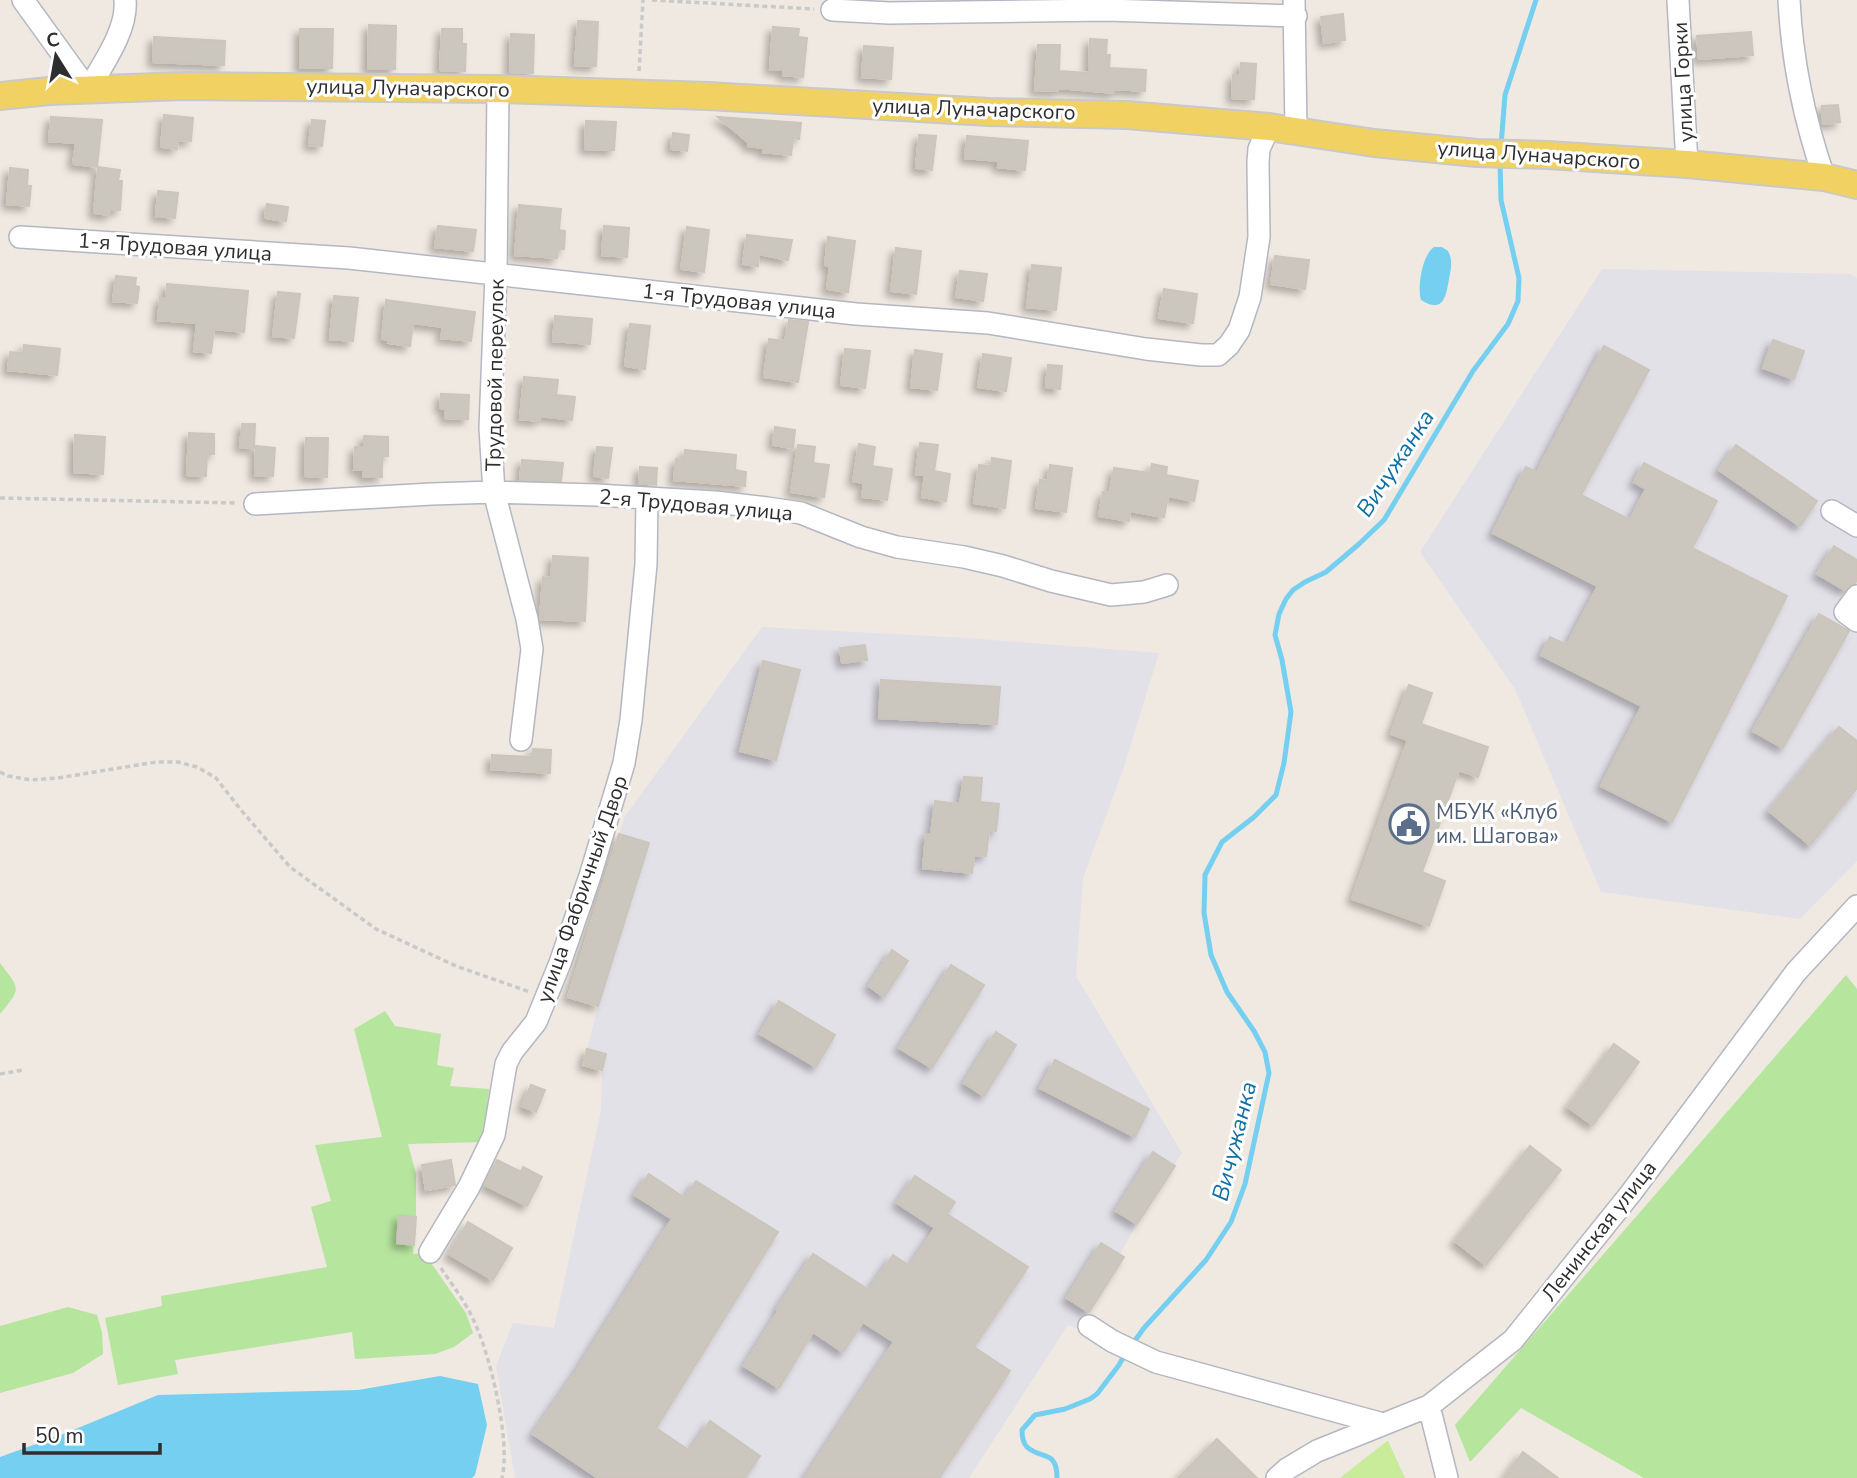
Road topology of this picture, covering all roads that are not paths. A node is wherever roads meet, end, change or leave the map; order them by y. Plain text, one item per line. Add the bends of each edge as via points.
1 (23, 0) edge
2 (125, 0) edge
3 (1678, 0) edge
4 (1789, 0) edge
5 (1295, 8) edge
6 (832, 10) road end
7 (498, 89) junction
8 (88, 90) junction
9 (0, 96) edge
10 (1269, 127) junction
11 (1296, 130) junction
12 (1687, 164) junction
13 (1824, 177) junction
14 (1857, 185) edge
15 (20, 237) dead end
16 (496, 274) junction
17 (494, 492) junction
18 (647, 499) junction
19 (254, 503) road end
20 (1832, 511) dead end
21 (1857, 526) edge
22 (1167, 585) dead end
23 (1857, 596) edge
24 (1857, 621) edge
25 (521, 740) dead end
26 (1857, 906) edge
27 (430, 1252) road end
28 (1089, 1326) dead end
29 (1429, 1406) junction
30 (1383, 1424) junction
31 (1277, 1478) edge
32 (1447, 1478) edge

1 - 8 street
2 - 8 street via 114,45
3 - 12 street, улица Горки
4 - 13 street via 1797,80
5 - 6 street
5 - 11 street
7 - 8 main road, улица Луначарского via 184,86
7 - 10 main road, улица Луначарского via 1127,115
7 - 16 street, Трудовой переулок
8 - 9 main road, улица Луначарского
10 - 11 main road, улица Луначарского
10 - 16 street, 1-я Трудовая улица via 1259,149 1259,237 1250,297 1239,330 1218,355 1146,349 988,323 856,314
11 - 12 main road, улица Луначарского via 1477,153
12 - 13 main road, улица Луначарского
13 - 14 main road, улица Луначарского
15 - 16 street, 1-я Трудовая улица via 349,258
16 - 17 street, Трудовой переулок via 490,428
17 - 18 street, 2-я Трудовая улица
17 - 19 street, 2-я Трудовая улица
17 - 25 street, Трудовой переулок via 532,649
18 - 22 street, 2-я Трудовая улица via 801,513 897,547 964,557 1111,595
18 - 27 street, улица Фабричный Двор via 646,564 624,763 560,963 536,1022 506,1064 494,1135
20 - 21 street
23 - 24 street via 1845,612
26 - 29 street, Ленинская улица via 1796,972 1631,1193 1513,1340
28 - 30 street via 1156,1362
29 - 30 street, Ленинская улица
29 - 32 street
30 - 31 street, Ленинская улица via 1317,1451

